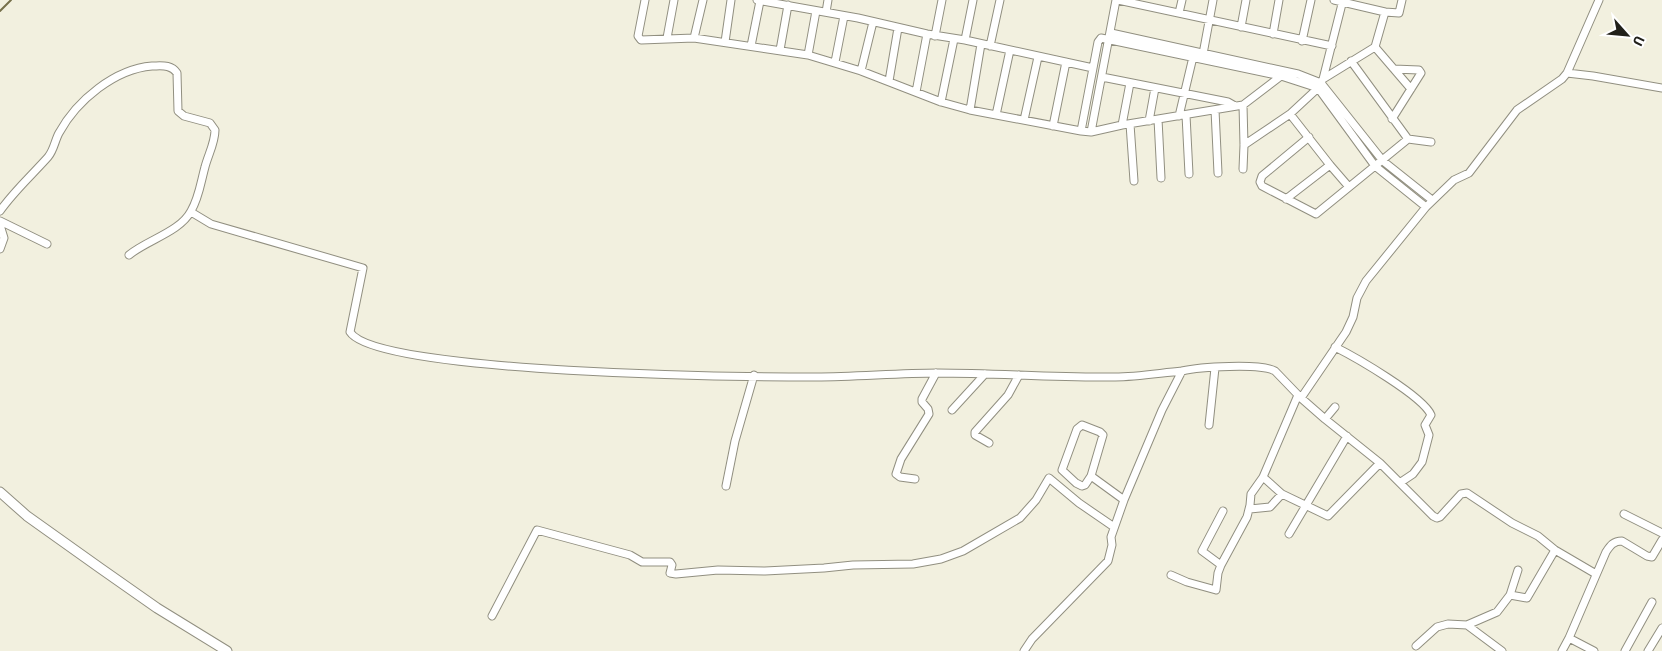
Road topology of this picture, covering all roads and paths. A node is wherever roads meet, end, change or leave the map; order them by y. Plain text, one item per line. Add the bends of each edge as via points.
1 (645, 0) edge
2 (674, 0) edge
3 (703, 0) edge
4 (731, 0) edge
5 (759, 0) edge
6 (828, 0) edge
7 (942, 0) edge
8 (973, 0) edge
9 (1000, 0) edge
10 (1117, 0) edge
11 (1182, 0) edge
12 (1213, 0) edge
13 (1246, 0) edge
14 (1279, 0) edge
15 (1311, 0) edge
16 (1334, 0) edge
17 (1372, 0) edge
18 (1402, 0) edge
19 (1598, 0) edge
20 (1343, 1) edge
21 (1149, 3) edge
22 (788, 5) junction
23 (1370, 9) junction
24 (816, 11) junction
25 (826, 12) junction
26 (1385, 12) junction
27 (1179, 13) junction
28 (844, 16) junction
29 (1209, 21) junction
30 (873, 22) junction
31 (1241, 27) junction
32 (898, 28) junction
33 (927, 34) junction
34 (1272, 34) junction
35 (935, 36) junction
36 (1110, 36) junction
37 (667, 38) junction
38 (694, 38) junction
39 (954, 39) junction
40 (965, 40) junction
41 (1302, 40) junction
42 (725, 42) junction
43 (981, 44) junction
44 (751, 46) junction
45 (990, 46) junction
46 (1332, 46) junction
47 (1375, 47) junction
48 (780, 50) junction
49 (1010, 50) junction
50 (1202, 54) junction
51 (808, 55) junction
52 (1038, 56) junction
53 (1193, 57) junction
54 (1351, 61) junction
55 (835, 62) junction
56 (1066, 62) junction
57 (1093, 68) junction
58 (1394, 69) junction
59 (861, 71) junction
60 (1568, 73) junction
61 (1281, 76) junction
62 (1102, 77) junction
63 (888, 81) junction
64 (1130, 83) junction
65 (1321, 83) junction
66 (1156, 88) junction
67 (1662, 88) edge
68 (1411, 89) junction
69 (916, 92) junction
70 (1183, 93) junction
71 (941, 102) junction
72 (1239, 105) junction
73 (970, 110) junction
74 (1215, 110) junction
75 (1290, 114) junction
76 (996, 115) junction
77 (1183, 115) junction
78 (1158, 119) junction
79 (1392, 119) junction
80 (1024, 120) junction
81 (1149, 120) junction
82 (1130, 124) junction
83 (1122, 125) junction
84 (1052, 126) junction
85 (1081, 131) junction
86 (1091, 132) junction
87 (1309, 137) junction
88 (1408, 139) junction
89 (1431, 142) dead end
90 (1244, 145) junction
91 (1383, 161) junction
92 (1330, 165) junction
93 (1374, 166) junction
94 (1242, 169) dead end
95 (1218, 172) dead end
96 (1189, 174) dead end
97 (1162, 178) dead end
98 (1134, 181) dead end
99 (1349, 187) junction
100 (1286, 199) junction
101 (1432, 200) junction
102 (1426, 207) junction
103 (0, 211) edge
104 (191, 212) junction
105 (0, 221) edge
106 (0, 225) edge
107 (47, 244) dead end
108 (0, 249) edge
109 (129, 255) dead end
110 (1335, 347) junction
111 (1214, 368) junction
112 (1182, 371) junction
113 (936, 373) junction
114 (985, 374) junction
115 (754, 375) junction
116 (1020, 375) junction
117 (1299, 396) junction
118 (1335, 407) dead end
119 (952, 410) dead end
120 (1324, 419) junction
121 (1209, 425) dead end
122 (1347, 436) junction
123 (989, 443) dead end
124 (1380, 463) junction
125 (1091, 476) junction
126 (1263, 477) junction
127 (915, 479) dead end
128 (1401, 482) junction
129 (726, 486) dead end
130 (0, 492) edge
131 (1282, 494) junction
132 (1124, 500) junction
133 (1306, 504) junction
134 (1250, 509) junction
135 (1223, 511) dead end
136 (1624, 514) dead end
137 (1114, 527) junction
138 (1662, 533) edge
139 (1289, 534) dead end
140 (1662, 540) edge
141 (1555, 550) junction
142 (1221, 565) junction
143 (1518, 570) dead end
144 (1596, 574) junction
145 (1171, 576) dead end
146 (1510, 595) junction
147 (1652, 602) dead end
148 (492, 616) dead end
149 (1466, 625) junction
150 (1662, 628) edge
151 (1569, 638) junction
152 (1416, 646) dead end
153 (1586, 649) edge
154 (226, 651) edge
155 (1024, 651) edge
156 (1502, 651) edge
157 (1562, 651) edge
158 (1594, 651) edge
159 (1625, 651) edge
160 (1648, 651) edge

1 - 37 street via 638,36 641,40
2 - 37 street
3 - 38 street
4 - 42 street
5 - 22 street
5 - 44 street
6 - 25 street
7 - 35 street
8 - 40 street
9 - 45 street
10 - 21 street
10 - 36 street
11 - 27 street
12 - 29 street
13 - 31 street
14 - 34 street
15 - 41 street
16 - 20 street
17 - 23 street
18 - 26 street via 1399,13
19 - 60 street
20 - 23 street
20 - 46 street
21 - 27 street
22 - 24 street
22 - 48 street
23 - 26 street
24 - 25 street
24 - 51 street
25 - 28 street
26 - 47 street
27 - 29 street
28 - 30 street
28 - 55 street
29 - 31 street
29 - 50 street
30 - 32 street
30 - 59 street
31 - 34 street
32 - 33 street
32 - 63 street
33 - 35 street
33 - 69 street
34 - 41 street
35 - 39 street
36 - 50 street
36 - 53 street
36 - 57 street via 1100,39
36 - 62 street
37 - 38 street
38 - 42 street
39 - 40 street
39 - 71 street
40 - 43 street
41 - 46 street
42 - 44 street
43 - 45 street
43 - 73 street
44 - 48 street
45 - 49 street
46 - 65 street
47 - 54 street
47 - 58 street
48 - 51 street
49 - 52 street
49 - 76 street
50 - 65 street via 1298,74
51 - 55 street
52 - 56 street
52 - 80 street
53 - 61 street
53 - 70 street
54 - 65 street
54 - 79 street
55 - 59 street
56 - 57 street
56 - 84 street
57 - 85 street
58 - 68 street
58 - 68 street via 1420,71
59 - 63 street
60 - 67 street
60 - 101 street via 1517,110 1469,172 1454,180
61 - 65 street
61 - 72 street
62 - 64 street
62 - 86 street
63 - 69 street
64 - 66 street
64 - 83 street
65 - 75 street
65 - 91 street
65 - 93 street
66 - 70 street
66 - 81 street
68 - 79 street
69 - 71 street
70 - 72 street
70 - 77 street
71 - 73 street
72 - 74 street
72 - 90 street
73 - 76 street
74 - 77 street
74 - 95 street
75 - 87 street
75 - 90 street
76 - 80 street
77 - 78 street
77 - 96 street
78 - 81 street
78 - 97 street
79 - 88 street
80 - 84 street
81 - 82 street
82 - 83 street
82 - 98 street
83 - 86 street
84 - 85 street
85 - 86 street
87 - 92 street
87 - 100 street via 1262,176 1262,186
88 - 89 street
88 - 91 street
90 - 94 street
91 - 93 street
91 - 101 street
92 - 99 street
92 - 100 street
93 - 99 street
93 - 102 street
99 - 100 street via 1316,214
101 - 102 street
102 - 110 street via 1366,281 1356,298 1346,332
103 - 104 street via 49,155 72,114 94,92 135,69 163,66 177,72 178,111 184,116 210,123 214,130
104 - 109 street via 176,226
104 - 115 street via 228,230 363,268 350,332 359,340 376,346 449,360 544,369 650,375
105 - 107 street
106 - 108 street via 4,238
110 - 117 street
110 - 128 street via 1413,395 1431,414 1425,425 1429,436 1422,462
111 - 112 street
111 - 117 street via 1270,368
111 - 121 street
112 - 116 street via 1116,378
112 - 132 street
113 - 114 street
113 - 115 street via 814,377
113 - 127 street via 922,399 928,414 901,459 896,474
114 - 116 street
114 - 119 street
115 - 129 street via 734,441
116 - 123 street via 1008,395 975,432
117 - 120 street
117 - 126 street
118 - 120 street
120 - 122 street
122 - 124 street
122 - 133 street
124 - 128 street
124 - 133 street via 1328,516
125 - 125 street via 1103,435 1082,425 1077,429 1062,470 1082,486
125 - 132 street
126 - 131 street
126 - 134 street via 1251,494
128 - 141 street via 1435,518 1440,517 1461,494 1467,494 1538,536
130 - 154 main road via 27,516 100,568
131 - 133 street
131 - 134 street via 1270,507
132 - 137 street
133 - 139 street
134 - 142 street
135 - 142 street via 1202,551
136 - 138 street
137 - 148 street via 1049,478 1020,518 963,552 913,564 676,574 670,573 670,562 642,562 630,555 537,530
137 - 155 street via 1108,561
140 - 144 street via 1652,557 1622,541 1612,543
141 - 144 street
141 - 146 street via 1527,598
142 - 145 street via 1216,590
143 - 146 street
144 - 151 street
146 - 149 street via 1497,612
147 - 159 street
149 - 152 street via 1437,627
149 - 156 street
150 - 160 street
151 - 153 street
151 - 157 street
153 - 158 street

